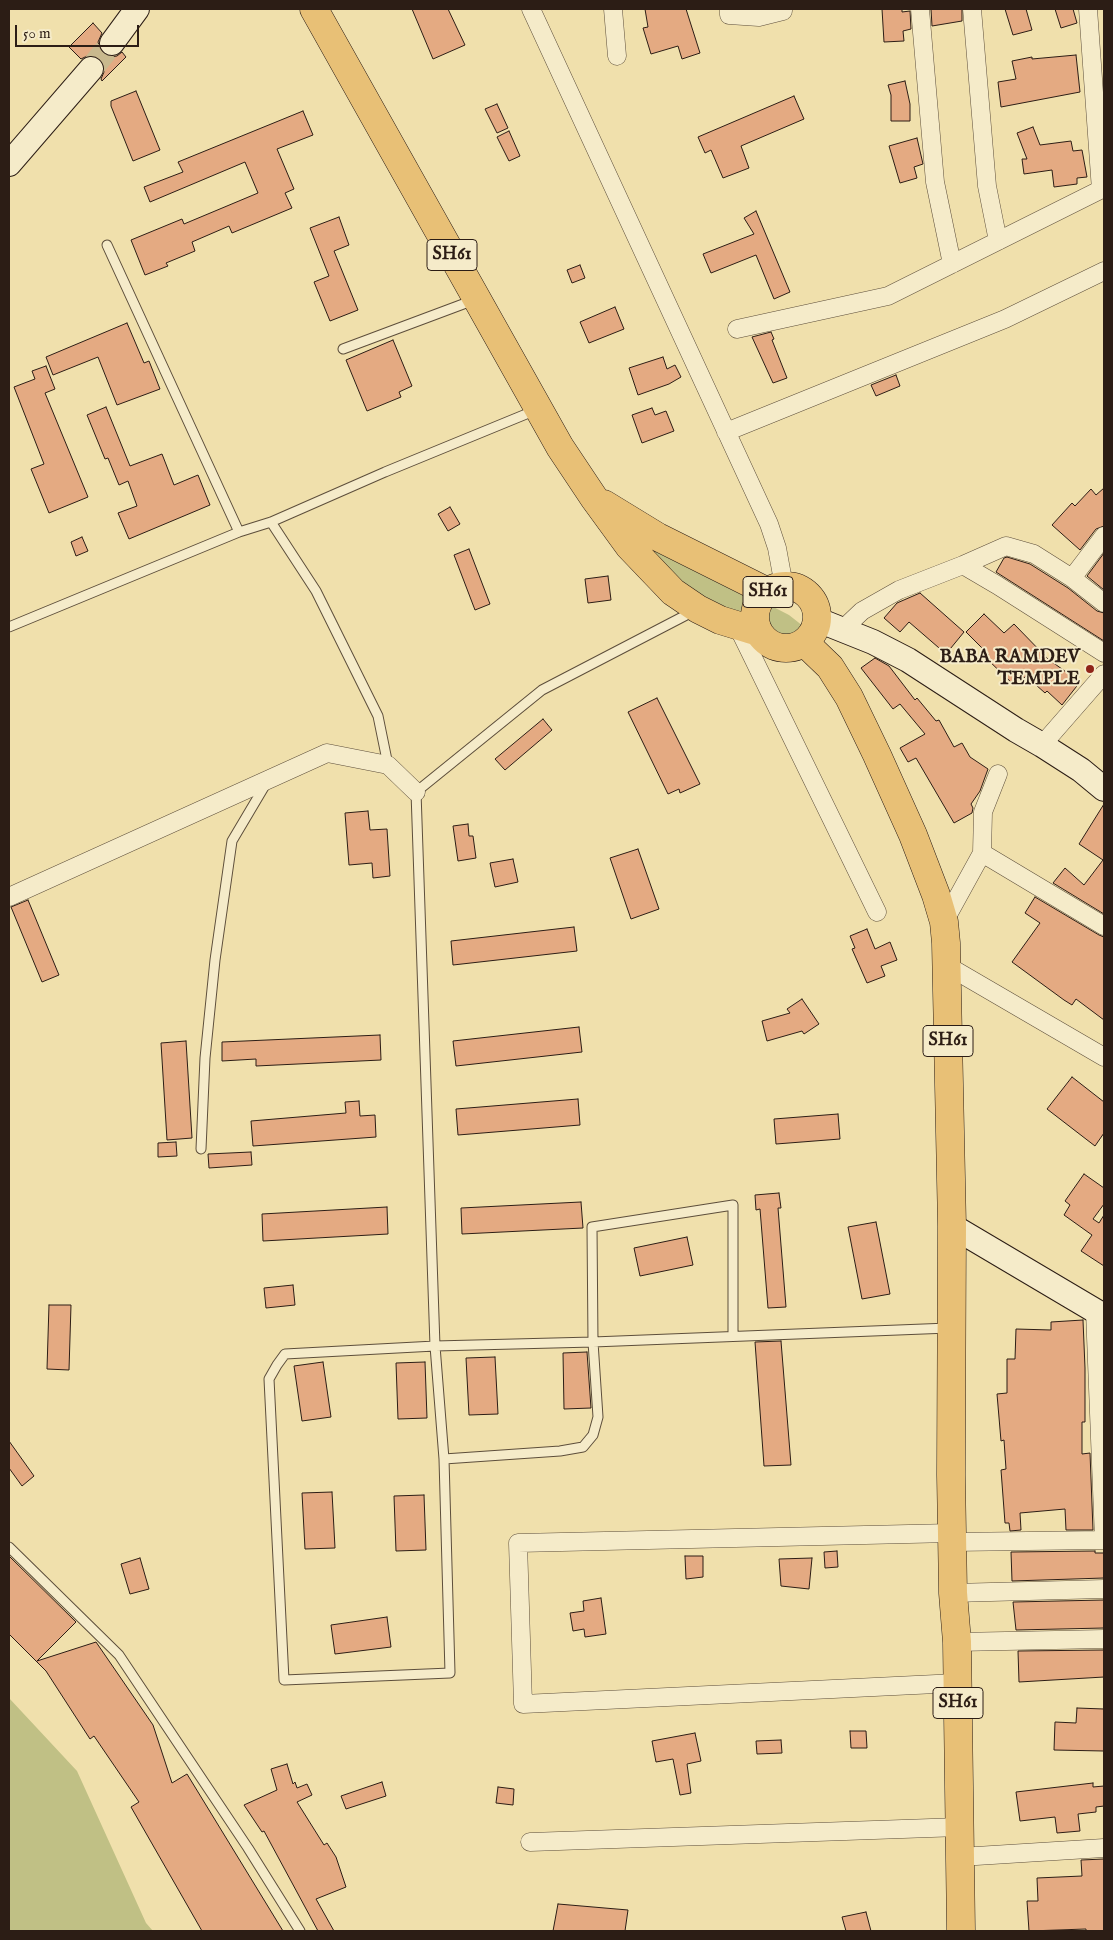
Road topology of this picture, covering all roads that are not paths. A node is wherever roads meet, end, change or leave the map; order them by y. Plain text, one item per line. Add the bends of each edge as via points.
1 (314, 9) edge
2 (531, 9) edge
3 (613, 9) edge
4 (729, 9) edge
5 (783, 9) edge
6 (920, 9) edge
7 (972, 9) edge
8 (1088, 9) edge
9 (138, 10) edge
10 (112, 43) tunnel mouth
11 (617, 56) dead end
12 (91, 69) tunnel mouth
13 (9, 164) edge
14 (1103, 189) edge
15 (998, 241) junction
16 (107, 245) dead end
17 (952, 264) junction
18 (1104, 271) edge
19 (477, 299) junction
20 (737, 329) dead end
21 (343, 349) dead end
22 (539, 409) junction
23 (726, 432) junction
24 (594, 498) junction
25 (271, 522) junction
26 (239, 532) junction
27 (1104, 536) edge
28 (963, 565) junction
29 (1072, 578) junction
30 (776, 589) junction
31 (1104, 603) edge
32 (698, 609) junction
33 (9, 627) edge
34 (748, 629) junction
35 (821, 631) junction
36 (1104, 653) edge
37 (1104, 674) edge
38 (1042, 745) junction
39 (388, 765) junction
40 (1080, 770) junction
41 (998, 774) dead end
42 (1104, 778) edge
43 (269, 780) junction
44 (1104, 789) edge
45 (416, 792) junction
46 (982, 853) junction
47 (9, 897) edge
48 (877, 912) dead end
49 (944, 922) junction
50 (1104, 926) edge
51 (946, 965) junction
52 (1104, 1057) edge
53 (201, 1150) dead end
54 (952, 1226) junction
55 (1099, 1314) edge
56 (952, 1328) junction
57 (733, 1336) junction
58 (593, 1342) junction
59 (435, 1346) junction
60 (444, 1459) junction
61 (952, 1538) junction
62 (1104, 1540) edge
63 (9, 1547) edge
64 (1104, 1590) edge
65 (953, 1593) junction
66 (1104, 1639) edge
67 (956, 1642) junction
68 (957, 1683) junction
69 (960, 1827) junction
70 (530, 1842) dead end
71 (1104, 1848) edge
72 (960, 1856) junction
73 (300, 1931) edge
74 (962, 1931) edge

1 - 19 main road, SH61
2 - 23 street
3 - 11 street
4 - 5 street via 729,14 759,17
6 - 17 street via 935,182
7 - 15 street via 987,186
8 - 14 street
9 - 10 street
12 - 13 street
14 - 15 street
15 - 17 street
16 - 26 lane
17 - 20 street via 888,296
18 - 23 street via 1005,319
19 - 21 lane
19 - 22 main road, SH61
22 - 24 main road, SH61 via 560,448
22 - 25 lane
23 - 30 street via 777,548
24 - 30 main road, SH61 via 658,537
24 - 32 main road, SH61 via 628,546 654,574
25 - 26 lane
25 - 39 lane via 316,591 378,716
26 - 33 lane
27 - 29 street
28 - 29 street via 1006,546 1034,554
28 - 35 street via 899,590
28 - 36 street
29 - 31 street
30 - 34 main road, SH61 via 761,598 755,615 756,624
30 - 35 main road, SH61 via 793,586 808,595 817,611
32 - 34 main road, SH61
32 - 45 lane via 542,690
34 - 35 main road, SH61 via 771,645 789,649
34 - 48 street
35 - 38 street via 873,642 908,660
35 - 49 main road, SH61 via 830,667 878,755 913,835
37 - 38 street
38 - 40 street
39 - 43 street via 327,753
39 - 45 street
40 - 42 street
40 - 44 street
41 - 46 street via 983,812
43 - 47 street
43 - 53 lane via 232,841 205,1058
45 - 59 lane
46 - 49 street
46 - 50 street
49 - 51 main road, SH61
51 - 52 street
51 - 54 main road, SH61
54 - 55 street
54 - 56 main road, SH61
55 - 62 street
56 - 57 lane
56 - 61 main road, SH61
57 - 58 lane
57 - 58 lane via 733,1205 592,1227
58 - 59 lane
58 - 60 lane via 598,1417 593,1435 583,1447
59 - 60 lane
59 - 60 lane via 285,1354 269,1379 284,1680 450,1673
61 - 62 street
61 - 65 main road, SH61
61 - 68 street via 518,1543 523,1704
63 - 73 lane via 119,1655
64 - 65 street
65 - 67 main road, SH61
66 - 67 street
67 - 68 main road, SH61
68 - 69 main road, SH61
69 - 70 street
69 - 72 main road, SH61
71 - 72 street
72 - 74 main road, SH61

